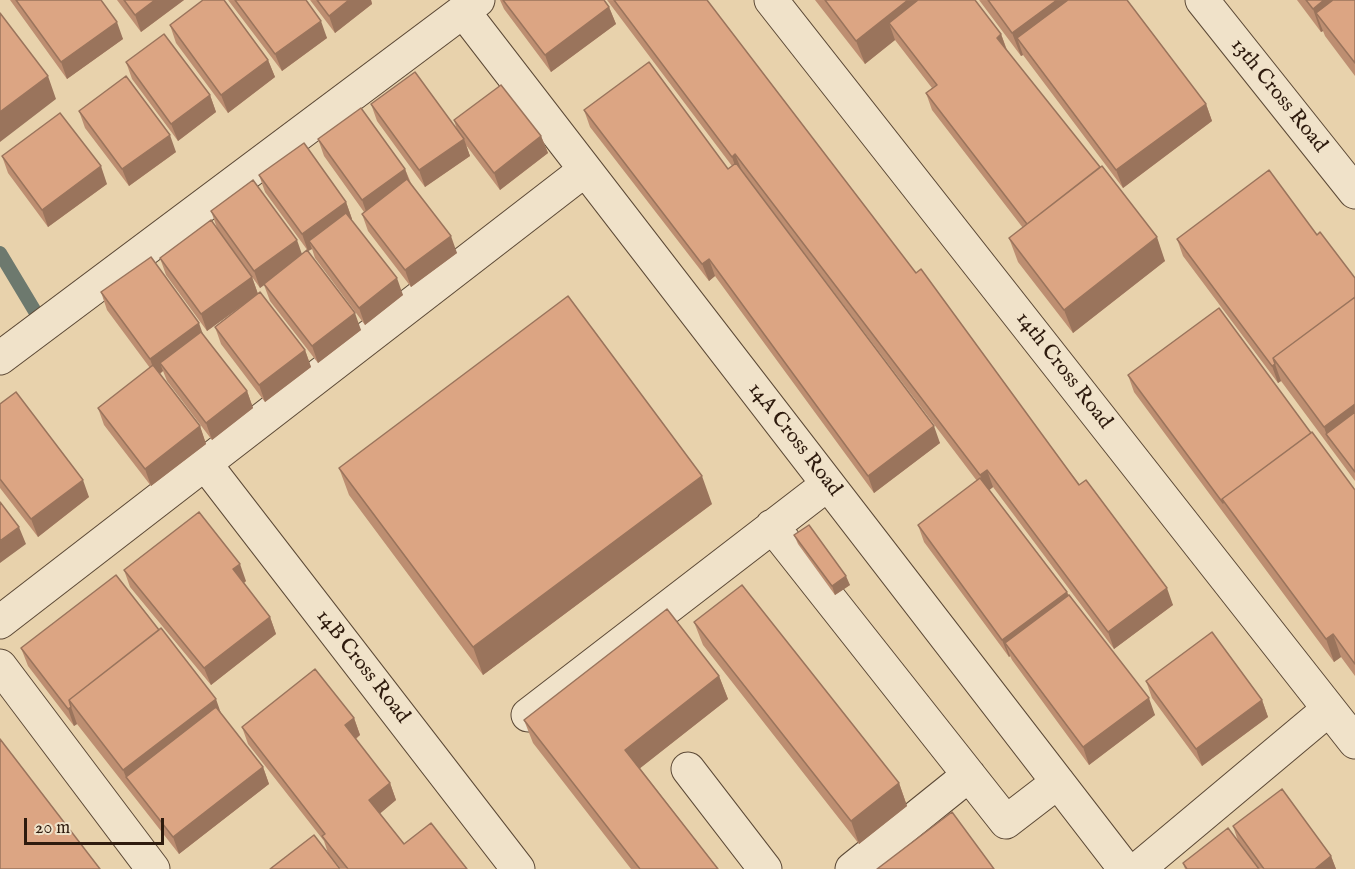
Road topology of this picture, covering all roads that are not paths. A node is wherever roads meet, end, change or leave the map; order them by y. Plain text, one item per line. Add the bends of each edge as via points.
1 (771, 0) edge
2 (1202, 0) edge
3 (470, 6) edge
4 (585, 170) junction
5 (1355, 192) edge
6 (0, 358) edge
7 (206, 465) junction
8 (828, 484) junction
9 (772, 526) junction
10 (0, 622) edge
11 (0, 666) edge
12 (1329, 709) junction
13 (528, 715) edge
14 (1355, 742) edge
15 (688, 769) dead end
16 (969, 775) junction
17 (1058, 782) junction
18 (153, 869) edge
19 (518, 869) edge
20 (765, 869) edge
21 (852, 869) edge
22 (1125, 869) edge
23 (1137, 869) edge

1 - 12 street, 14th Cross Road
2 - 5 street, 13th Cross Road
3 - 4 street, 14A Cross Road
3 - 6 street
4 - 7 street
4 - 8 street, 14A Cross Road
7 - 10 street
7 - 19 street, 14B Cross Road
8 - 9 street
8 - 17 street, 14A Cross Road
9 - 13 street
9 - 16 street
11 - 18 street
12 - 14 street, 14th Cross Road
12 - 23 street
15 - 20 street
16 - 17 street via 1006,822
16 - 21 street
17 - 22 street, 14A Cross Road

